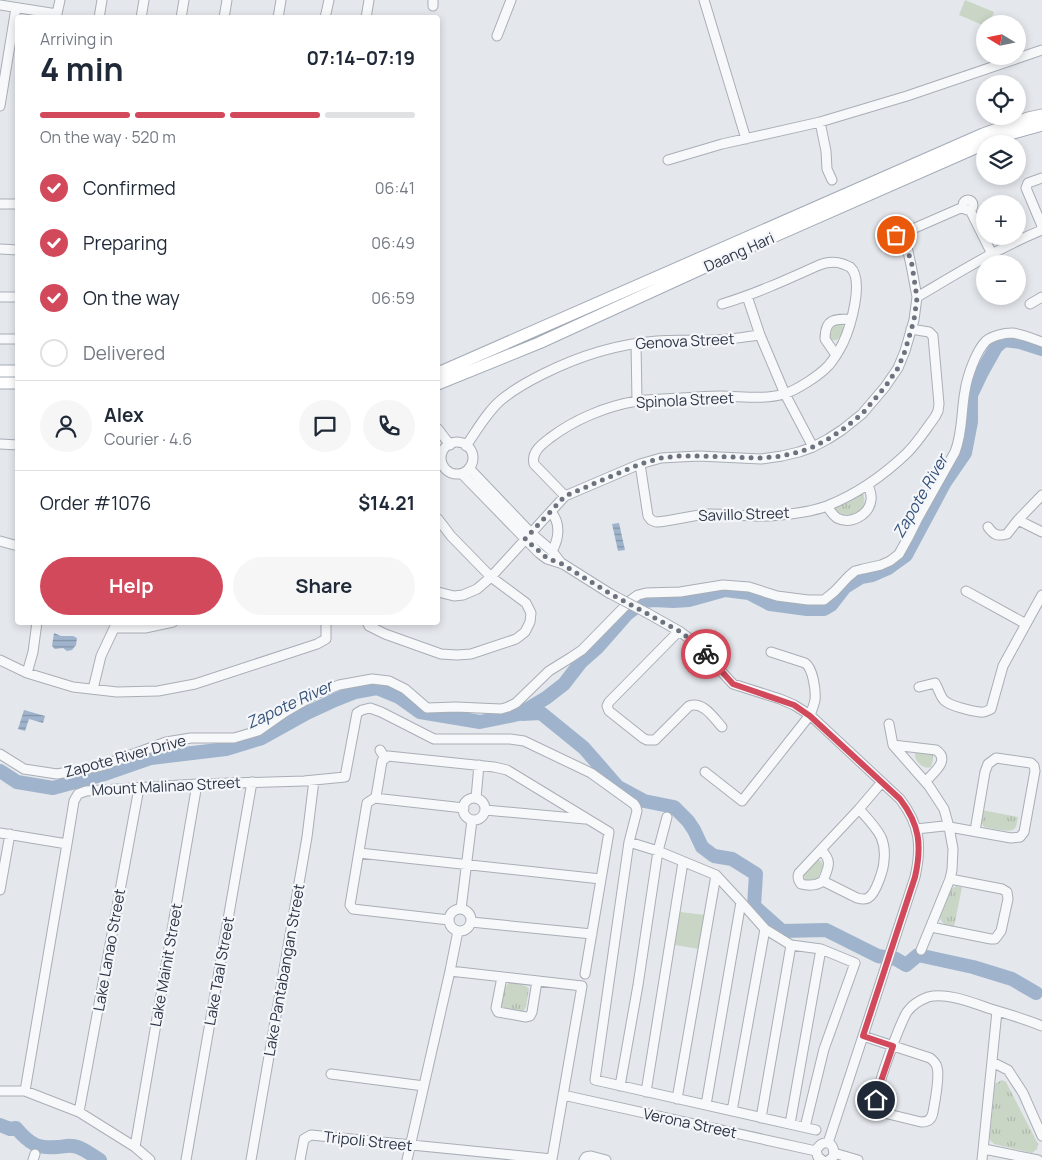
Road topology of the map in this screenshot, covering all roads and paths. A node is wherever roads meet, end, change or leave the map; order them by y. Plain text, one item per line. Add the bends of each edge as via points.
1 (60, 0) edge
2 (102, 0) edge
3 (144, 0) edge
4 (184, 0) edge
5 (227, 0) edge
6 (281, 0) edge
7 (328, 0) edge
8 (369, 0) edge
9 (511, 0) edge
10 (704, 0) edge
11 (0, 4) edge
12 (16, 8) junction
13 (52, 15) edge
14 (57, 15) edge
15 (100, 15) edge
16 (142, 15) edge
17 (182, 15) edge
18 (224, 15) edge
19 (278, 15) edge
20 (326, 15) edge
21 (366, 15) edge
22 (497, 36) dead end
23 (1042, 50) edge
24 (0, 106) edge
25 (1042, 115) edge
26 (820, 122) junction
27 (1042, 125) edge
28 (746, 139) junction
29 (668, 160) dead end
30 (1042, 178) edge
31 (832, 180) dead end
32 (0, 204) edge
33 (15, 204) edge
34 (1042, 226) edge
35 (1042, 230) edge
36 (0, 249) edge
37 (15, 250) edge
38 (725, 253) junction
39 (992, 254) junction
40 (746, 296) junction
41 (0, 297) edge
42 (15, 297) edge
43 (1042, 297) edge
44 (917, 298) junction
45 (722, 304) dead end
46 (1030, 304) dead end
47 (851, 319) junction
48 (911, 328) junction
49 (760, 335) junction
50 (0, 339) edge
51 (15, 339) edge
52 (1042, 342) edge
53 (636, 343) junction
54 (836, 355) junction
55 (0, 371) edge
56 (15, 371) edge
57 (440, 379) edge
58 (0, 383) edge
59 (15, 383) edge
60 (785, 394) junction
61 (637, 401) junction
62 (440, 435) edge
63 (0, 444) edge
64 (15, 445) edge
65 (466, 446) junction
66 (444, 447) edge
67 (813, 447) junction
68 (640, 464) junction
69 (466, 471) junction
70 (868, 485) junction
71 (1042, 494) edge
72 (565, 496) junction
73 (827, 506) junction
74 (551, 512) junction
75 (1018, 520) junction
76 (440, 521) edge
77 (988, 526) dead end
78 (1042, 532) edge
79 (528, 536) junction
80 (0, 541) edge
81 (15, 545) edge
82 (552, 551) junction
83 (562, 564) junction
84 (491, 577) junction
85 (966, 591) dead end
86 (440, 592) edge
87 (1042, 595) edge
88 (1026, 624) junction
89 (37, 625) edge
90 (116, 625) edge
91 (159, 625) edge
92 (326, 625) edge
93 (368, 625) edge
94 (679, 631) junction
95 (771, 652) dead end
96 (0, 660) edge
97 (27, 672) junction
98 (919, 687) dead end
99 (93, 689) junction
100 (810, 716) junction
101 (889, 724) dead end
102 (722, 727) dead end
103 (893, 745) junction
104 (380, 750) dead end
105 (0, 754) edge
106 (385, 758) junction
107 (479, 765) junction
108 (705, 772) dead end
109 (314, 780) junction
110 (926, 781) junction
111 (252, 782) junction
112 (882, 782) junction
113 (197, 784) junction
114 (139, 788) junction
115 (374, 798) junction
116 (476, 798) junction
117 (464, 808) junction
118 (860, 809) junction
119 (485, 810) junction
120 (572, 814) junction
121 (667, 817) dead end
122 (472, 820) junction
123 (949, 827) junction
124 (916, 829) junction
125 (974, 831) junction
126 (0, 833) edge
127 (10, 834) junction
128 (629, 842) junction
129 (67, 844) junction
130 (821, 850) junction
131 (658, 851) junction
132 (359, 853) junction
133 (683, 862) junction
134 (467, 865) junction
135 (716, 875) junction
136 (601, 879) junction
137 (950, 879) junction
138 (823, 881) junction
139 (0, 890) edge
140 (741, 902) junction
141 (461, 909) junction
142 (449, 920) junction
143 (471, 922) junction
144 (931, 927) junction
145 (765, 928) junction
146 (458, 931) junction
147 (592, 934) junction
148 (791, 945) junction
149 (822, 948) junction
150 (921, 950) dead end
151 (450, 971) junction
152 (585, 974) dead end
153 (502, 977) junction
154 (537, 981) junction
155 (997, 1011) junction
156 (1042, 1026) edge
157 (863, 1036) junction
158 (893, 1046) junction
159 (992, 1062) junction
160 (331, 1074) dead end
161 (424, 1086) junction
162 (620, 1086) junction
163 (0, 1091) edge
164 (25, 1091) junction
165 (646, 1092) junction
166 (563, 1095) junction
167 (677, 1099) junction
168 (706, 1105) junction
169 (732, 1111) junction
170 (79, 1112) junction
171 (761, 1118) junction
172 (790, 1124) junction
173 (805, 1127) junction
174 (816, 1130) dead end
175 (1042, 1136) edge
176 (828, 1143) junction
177 (410, 1145) junction
178 (135, 1147) junction
179 (984, 1149) junction
180 (816, 1151) junction
181 (832, 1157) edge
182 (552, 1159) edge
183 (585, 1159) edge
184 (150, 1160) edge
185 (186, 1160) edge
186 (251, 1160) edge
187 (300, 1160) edge
188 (407, 1160) edge
189 (606, 1160) edge
190 (821, 1160) edge
191 (858, 1160) edge
192 (982, 1160) edge
193 (1038, 1160) edge

1 - 14 street
2 - 15 street
3 - 16 street
4 - 17 street
5 - 18 street
6 - 19 street
7 - 20 street
8 - 21 street
9 - 22 street
10 - 28 street
11 - 12 street
12 - 13 street
12 - 24 street
23 - 26 street
25 - 38 main road, Daang Hari via 983,134
26 - 28 street
26 - 31 street
27 - 38 main road, Daang Hari via 1003,136
28 - 29 street
30 - 34 street via 1028,183 1026,188
32 - 33 street
35 - 39 street
36 - 37 street
38 - 57 main road, Daang Hari
39 - 44 street
39 - 44 street via 967,208 906,234
40 - 45 street
40 - 47 street via 824,263 839,263 849,266 856,281
40 - 49 street
41 - 42 street
43 - 46 street
44 - 48 street
47 - 54 street
47 - 54 street via 835,320 827,327 825,339
48 - 67 street via 898,368 873,402 842,430
48 - 70 street, Savillo Street via 933,336 938,411 907,452
49 - 53 street, Genova Street via 728,340
49 - 60 street
50 - 51 street
52 - 105 street, Zapote River Drive via 1011,333 994,336 987,341 968,374 956,452 904,547 890,561 855,572 824,600 777,596 736,585 638,594 582,650 549,671 516,702 501,709 427,708 390,681 372,679 339,685 316,694 258,731 234,738 191,738 166,742 102,766 57,774 24,770
53 - 61 street
53 - 65 street, Genova Street via 581,357 526,383 501,400
54 - 60 street via 828,366 805,384
55 - 56 main road
58 - 59 main road
60 - 61 street, Spinola Street
60 - 67 street
61 - 72 street, Spinola Street via 614,406 562,428 539,447 534,454 534,464
62 - 66 street
63 - 64 street
65 - 66 street via 458,443
65 - 69 street via 473,460
66 - 69 street via 442,462 447,470 452,473
67 - 68 street via 782,456 678,456
68 - 72 street
68 - 73 street, Savillo Street via 646,510 651,520 656,522 710,514 767,516
69 - 79 street
70 - 73 street, Savillo Street
70 - 73 street via 871,501 858,518 844,520 831,513
71 - 75 street
72 - 74 street
74 - 79 street
74 - 82 street via 558,529
75 - 77 street via 1003,535 994,534
75 - 78 street
76 - 84 street
79 - 82 street
79 - 83 street via 547,558
79 - 84 street
80 - 81 street
82 - 83 street
83 - 94 street, bridge
84 - 86 street via 463,596
84 - 93 street via 526,603 531,613 525,632 516,639 470,654 441,654
85 - 88 street
87 - 88 street
88 - 98 street via 1003,666 991,710 980,712 945,702 935,683
89 - 97 street
90 - 91 street via 145,628
90 - 99 street via 101,656
92 - 99 street via 326,639 318,644 195,684 158,691
94 - 100 street via 694,642 733,684 794,705
94 - 102 street via 609,702 609,711 647,740 656,740 688,706 693,705 704,708
95 - 100 street via 809,665 816,694
96 - 97 street
97 - 99 street via 73,687
100 - 108 street via 742,801
100 - 112 street
101 - 103 street
103 - 110 street
103 - 110 street via 939,752 940,766
104 - 106 street
106 - 107 street
106 - 115 street
107 - 116 street
107 - 120 street via 507,770
109 - 111 street, Mount Malinao Street
109 - 128 street, Mount Malinao Street via 345,777 357,713 370,708 434,739 524,741 591,773 634,804 637,811
109 - 186 street, Lake Pantabangan Street
110 - 123 street via 944,809
111 - 113 street, Mount Malinao Street
111 - 185 street, Lake Taal Street
112 - 118 street
112 - 124 street via 907,807
113 - 114 street, Mount Malinao Street
113 - 178 street, Lake Mainit Street
114 - 129 street, Mount Malinao Street via 78,794
114 - 170 street, Lake Lanao Street
115 - 117 street
115 - 132 street via 367,803
116 - 117 street via 469,800
116 - 119 street via 484,804
117 - 122 street via 466,816
118 - 130 street
118 - 138 street via 874,826 884,852 874,892 863,900
119 - 120 street
119 - 122 street via 479,820
120 - 136 street via 609,832
121 - 131 street
122 - 134 street
123 - 124 street
123 - 125 street
123 - 137 street via 953,859
124 - 157 street via 919,860 915,877
125 - 125 street via 1020,837 1024,832 1035,771 1031,762 996,758 988,764
126 - 127 street
127 - 129 street
127 - 139 street
128 - 131 street
128 - 162 street via 594,1080
129 - 164 street
130 - 138 street via 829,862
130 - 138 street via 799,872 798,880 801,884 813,886
131 - 133 street
131 - 162 street
132 - 134 street
132 - 142 street via 350,905 353,909
133 - 135 street
133 - 165 street
134 - 136 street
134 - 141 street
135 - 140 street
135 - 167 street
136 - 147 street
137 - 144 street
137 - 144 street via 1007,892 1002,931 995,939
140 - 145 street
140 - 168 street
141 - 142 street via 451,914
141 - 143 street via 470,915
142 - 146 street via 451,928
143 - 146 street via 467,928
143 - 147 street
144 - 150 street
145 - 148 street
145 - 169 street
146 - 151 street
147 - 152 street
148 - 149 street
148 - 171 street
149 - 172 street
149 - 173 street via 855,963 824,1049
151 - 153 street
151 - 161 street
153 - 154 street
153 - 154 street via 498,1012 526,1017 532,1012
154 - 166 street via 582,986
155 - 156 street
155 - 158 street via 958,998 930,996 913,1005
155 - 159 street
157 - 158 street
157 - 176 street
158 - 158 street via 930,1058 936,1064 938,1077 933,1112 925,1122 884,1113 876,1106 877,1093
159 - 175 street via 1008,1070 1023,1093
159 - 179 street
160 - 161 street
161 - 177 street
162 - 165 street
163 - 164 street
164 - 170 street
165 - 167 street
166 - 180 street, Verona Street
166 - 182 street
167 - 168 street
168 - 169 street
169 - 171 street
170 - 178 street
171 - 172 street
172 - 173 street
173 - 174 street
176 - 180 street via 820,1144
176 - 181 street via 834,1149
177 - 182 street, Tripoli Street
177 - 187 street, Tripoli Street via 311,1135 304,1139
177 - 188 street
178 - 184 street
179 - 192 street
179 - 193 street
180 - 190 street
181 - 191 street
183 - 189 street via 590,1156

